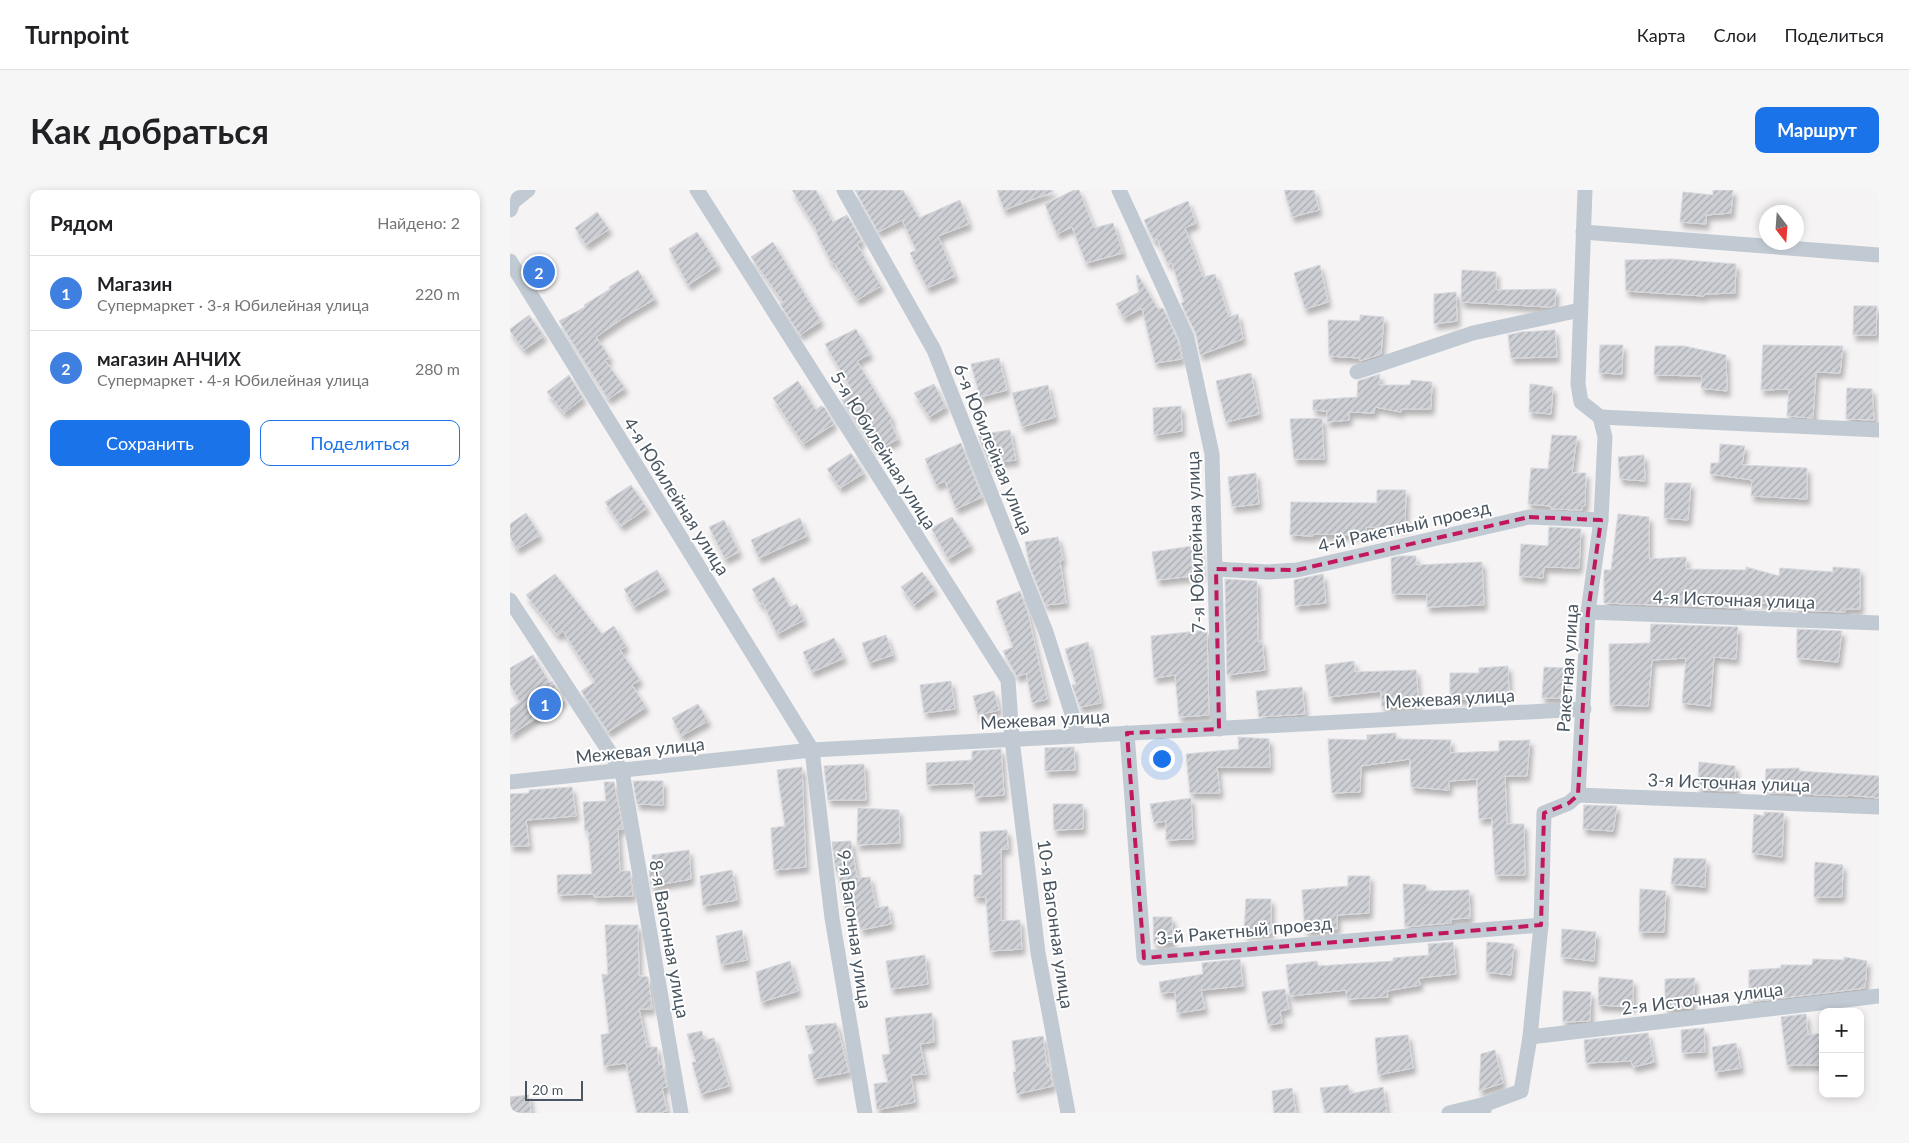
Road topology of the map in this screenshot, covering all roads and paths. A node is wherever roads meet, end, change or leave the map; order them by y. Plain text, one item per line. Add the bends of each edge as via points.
1 (528, 190) edge
2 (697, 190) edge
3 (844, 190) edge
4 (1119, 190) edge
5 (1585, 190) edge
6 (510, 210) edge
7 (1583, 232) junction
8 (1879, 255) edge
9 (510, 261) edge
10 (1580, 310) junction
11 (1357, 372) dead end
12 (1600, 418) junction
13 (1879, 430) edge
14 (1601, 520) junction
15 (1216, 569) junction
16 (510, 600) edge
17 (1588, 612) junction
18 (1879, 623) edge
19 (1584, 709) junction
20 (1219, 729) junction
21 (1127, 733) junction
22 (1079, 736) junction
23 (1012, 739) junction
24 (812, 750) junction
25 (622, 771) junction
26 (510, 782) edge
27 (1578, 795) junction
28 (1879, 807) edge
29 (1541, 925) junction
30 (1879, 996) edge
31 (1530, 1037) junction
32 (1484, 1109) edge
33 (681, 1113) edge
34 (865, 1113) edge
35 (1068, 1113) edge
36 (1449, 1113) edge

1 - 6 street via 513,202
2 - 23 street, 5-я Юбилейная улица via 1008,680
3 - 22 street, 6-я Юбилейная улица via 934,350 1046,632
4 - 15 street, 7-я Юбилейная улица via 1187,338 1212,454
5 - 7 street
7 - 8 street
7 - 10 street
9 - 24 street, 4-я Юбилейная улица
10 - 11 street via 1473,333
10 - 12 street via 1578,384 1581,402
12 - 13 street
12 - 14 street, Ракетная улица via 1605,437
14 - 15 street, 4-й Ракетный проезд via 1529,517 1297,570
14 - 17 street, Ракетная улица
15 - 20 street, 7-я Юбилейная улица
16 - 25 street
17 - 18 street, 4-я Источная улица
17 - 19 street, Ракетная улица
19 - 20 street, Межевая улица
19 - 27 street, Ракетная улица
20 - 21 street, Межевая улица
21 - 22 street, Межевая улица
21 - 29 street, 3-й Ракетный проезд via 1144,958
22 - 23 street, Межевая улица
23 - 24 street, Межевая улица
23 - 35 street, 10-я Вагонная улица via 1038,953
24 - 25 street, Межевая улица
24 - 34 street, 9-я Вагонная улица via 832,918
25 - 26 street, Межевая улица
25 - 33 street, 8-я Вагонная улица
27 - 28 street, 3-я Источная улица
27 - 29 street via 1569,803 1544,813
29 - 31 street
30 - 31 street, 2-я Источная улица
31 - 32 street via 1521,1090
32 - 36 street

